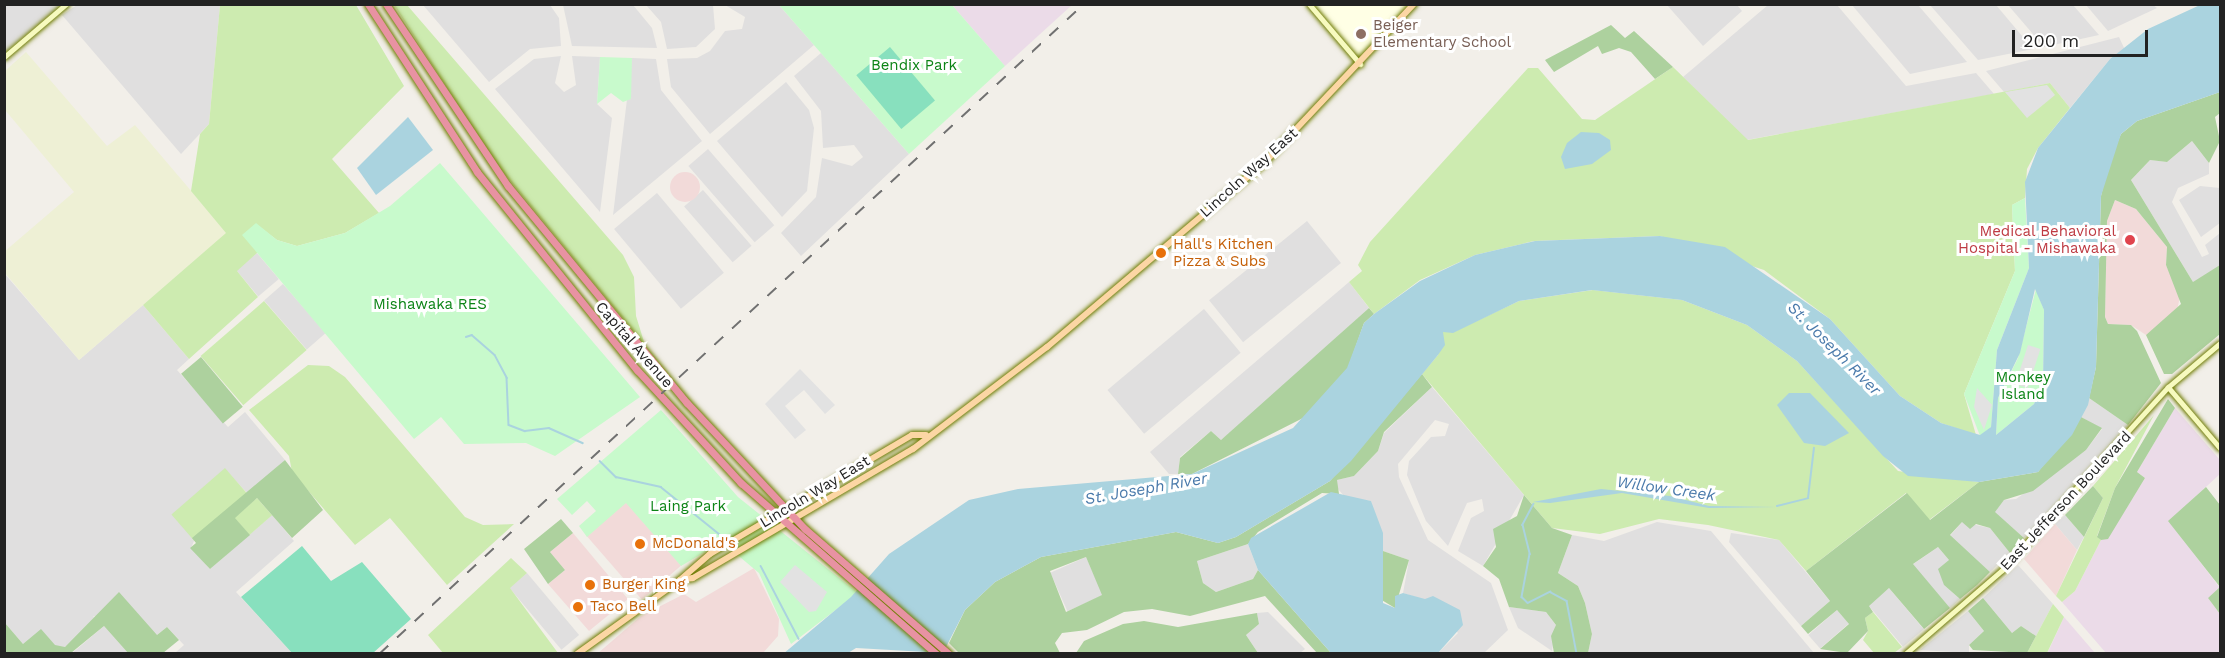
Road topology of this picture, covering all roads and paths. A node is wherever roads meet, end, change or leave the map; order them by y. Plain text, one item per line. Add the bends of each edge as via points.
1 (66, 4) edge
2 (368, 4) edge
3 (386, 4) edge
4 (1309, 4) edge
5 (1414, 4) edge
6 (4, 57) edge
7 (1360, 64) junction
8 (2220, 343) edge
9 (2168, 387) junction
10 (926, 435) junction
11 (2220, 448) edge
12 (787, 510) junction
13 (777, 515) junction
14 (794, 517) junction
15 (784, 522) junction
16 (680, 580) junction
17 (576, 654) edge
18 (936, 654) edge
19 (949, 654) edge
20 (1905, 654) edge

1 - 6 street
2 - 13 highway, Capital Avenue via 426,98 524,234 683,422
3 - 12 highway, Capital Avenue via 540,226 687,403
4 - 7 street
5 - 7 main road, Lincoln Way East
7 - 10 main road, Lincoln Way East via 1213,207 1057,339
8 - 9 street, East Jefferson Boulevard
9 - 11 street
9 - 20 street, East Jefferson Boulevard via 2002,570
10 - 12 main road, Lincoln Way East via 912,435
10 - 14 main road, Lincoln Way East via 913,449
12 - 13 main road, Lincoln Way East
12 - 14 highway, Capital Avenue
13 - 15 highway, Capital Avenue
13 - 16 main road, Lincoln Way East via 685,571
14 - 15 main road, Lincoln Way East
14 - 19 highway, Capital Avenue
15 - 16 main road, Lincoln Way East via 701,573
15 - 18 highway, Capital Avenue
16 - 17 main road, Lincoln Way East

